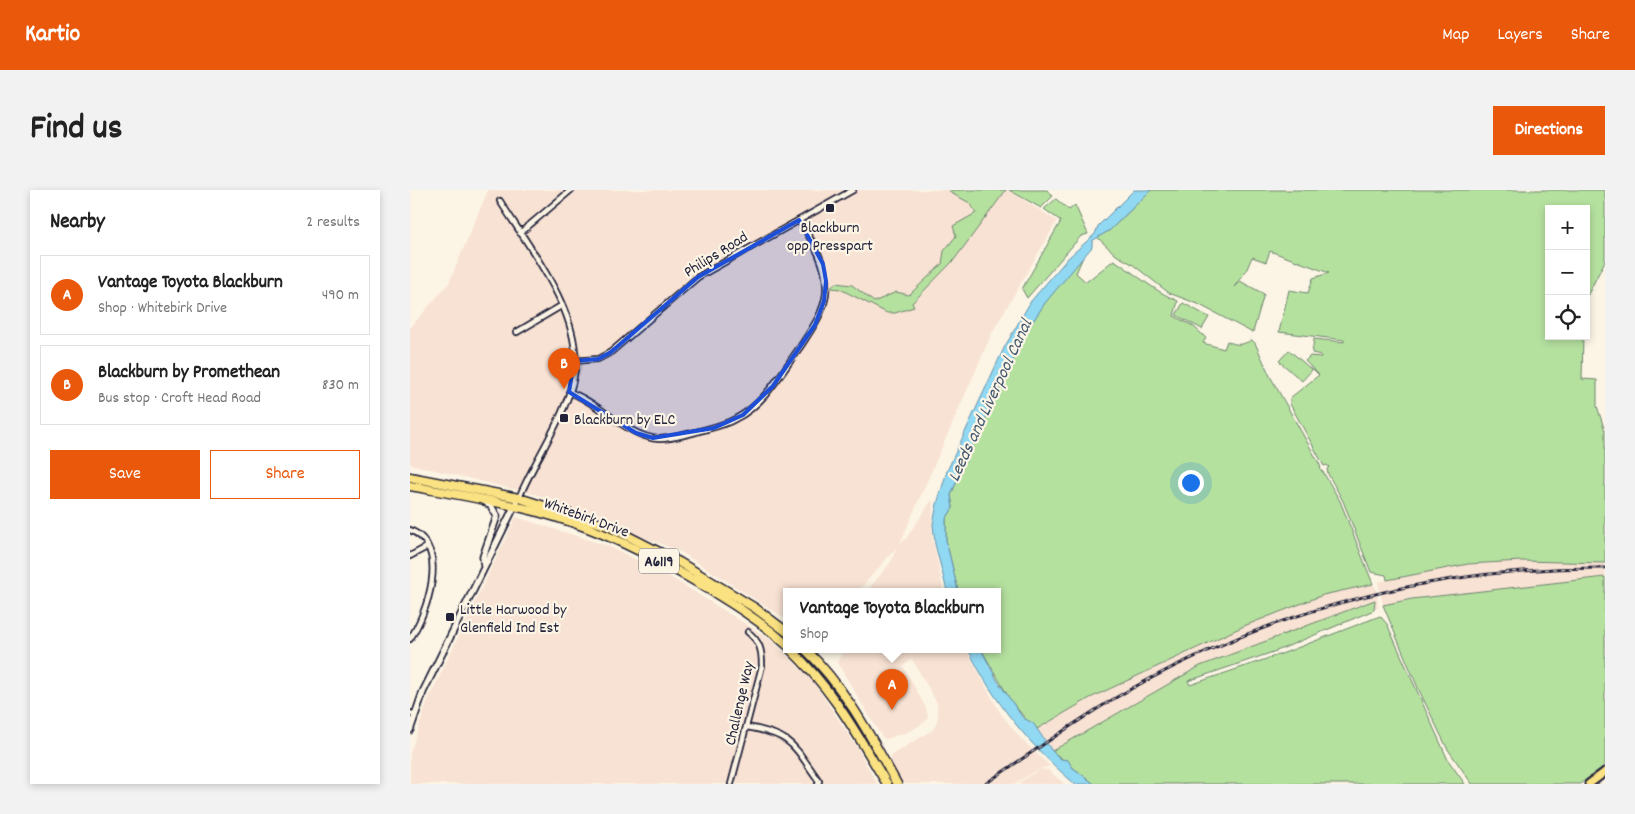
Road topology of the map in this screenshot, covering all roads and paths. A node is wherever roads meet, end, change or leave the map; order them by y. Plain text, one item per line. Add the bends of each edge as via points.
1 (571, 190) edge
2 (853, 190) edge
3 (500, 201) dead end
4 (799, 220) junction
5 (520, 233) junction
6 (561, 306) junction
7 (517, 332) dead end
8 (574, 361) junction
9 (569, 392) junction
10 (410, 477) edge
11 (410, 486) edge
12 (519, 498) junction
13 (482, 500) junction
14 (515, 506) junction
15 (410, 530) edge
16 (427, 547) junction
17 (410, 556) edge
18 (484, 568) junction
19 (783, 629) edge
20 (748, 632) dead end
21 (410, 640) edge
22 (783, 642) edge
23 (794, 653) edge
24 (809, 653) edge
25 (412, 714) edge
26 (747, 727) junction
27 (410, 730) edge
28 (1605, 772) edge
29 (732, 784) edge
30 (818, 784) edge
31 (886, 784) edge
32 (897, 784) edge
33 (1589, 784) edge

1 - 5 street
2 - 4 street, Philips Road
3 - 5 street
4 - 8 street, Philips Road via 698,277 612,352 598,359
4 - 9 street via 823,264 826,280 824,302 815,325 773,386 743,415 714,428 672,438 653,438 636,433 580,395
5 - 6 street via 555,289
6 - 7 street
6 - 8 street via 573,334
8 - 9 street
9 - 12 street
10 - 12 highway, Whitebirk Drive / A6119
11 - 13 highway, Whitebirk Drive / A6119
12 - 14 street
12 - 19 highway, Whitebirk Drive / A6119 via 570,512 642,542 747,603
13 - 14 highway, Whitebirk Drive / A6119
13 - 18 street via 497,516 483,557
14 - 18 street
14 - 22 highway, Whitebirk Drive / A6119 via 587,528 639,550 750,615
15 - 16 street via 418,534
16 - 17 street
16 - 21 street via 432,566 432,589 420,624
18 - 25 street
20 - 26 street, Challenge Way via 762,651 762,666
23 - 31 highway via 834,696
24 - 32 highway via 845,695
25 - 27 street
26 - 29 street, Challenge Way
26 - 30 street via 771,731 791,741
28 - 33 main road

